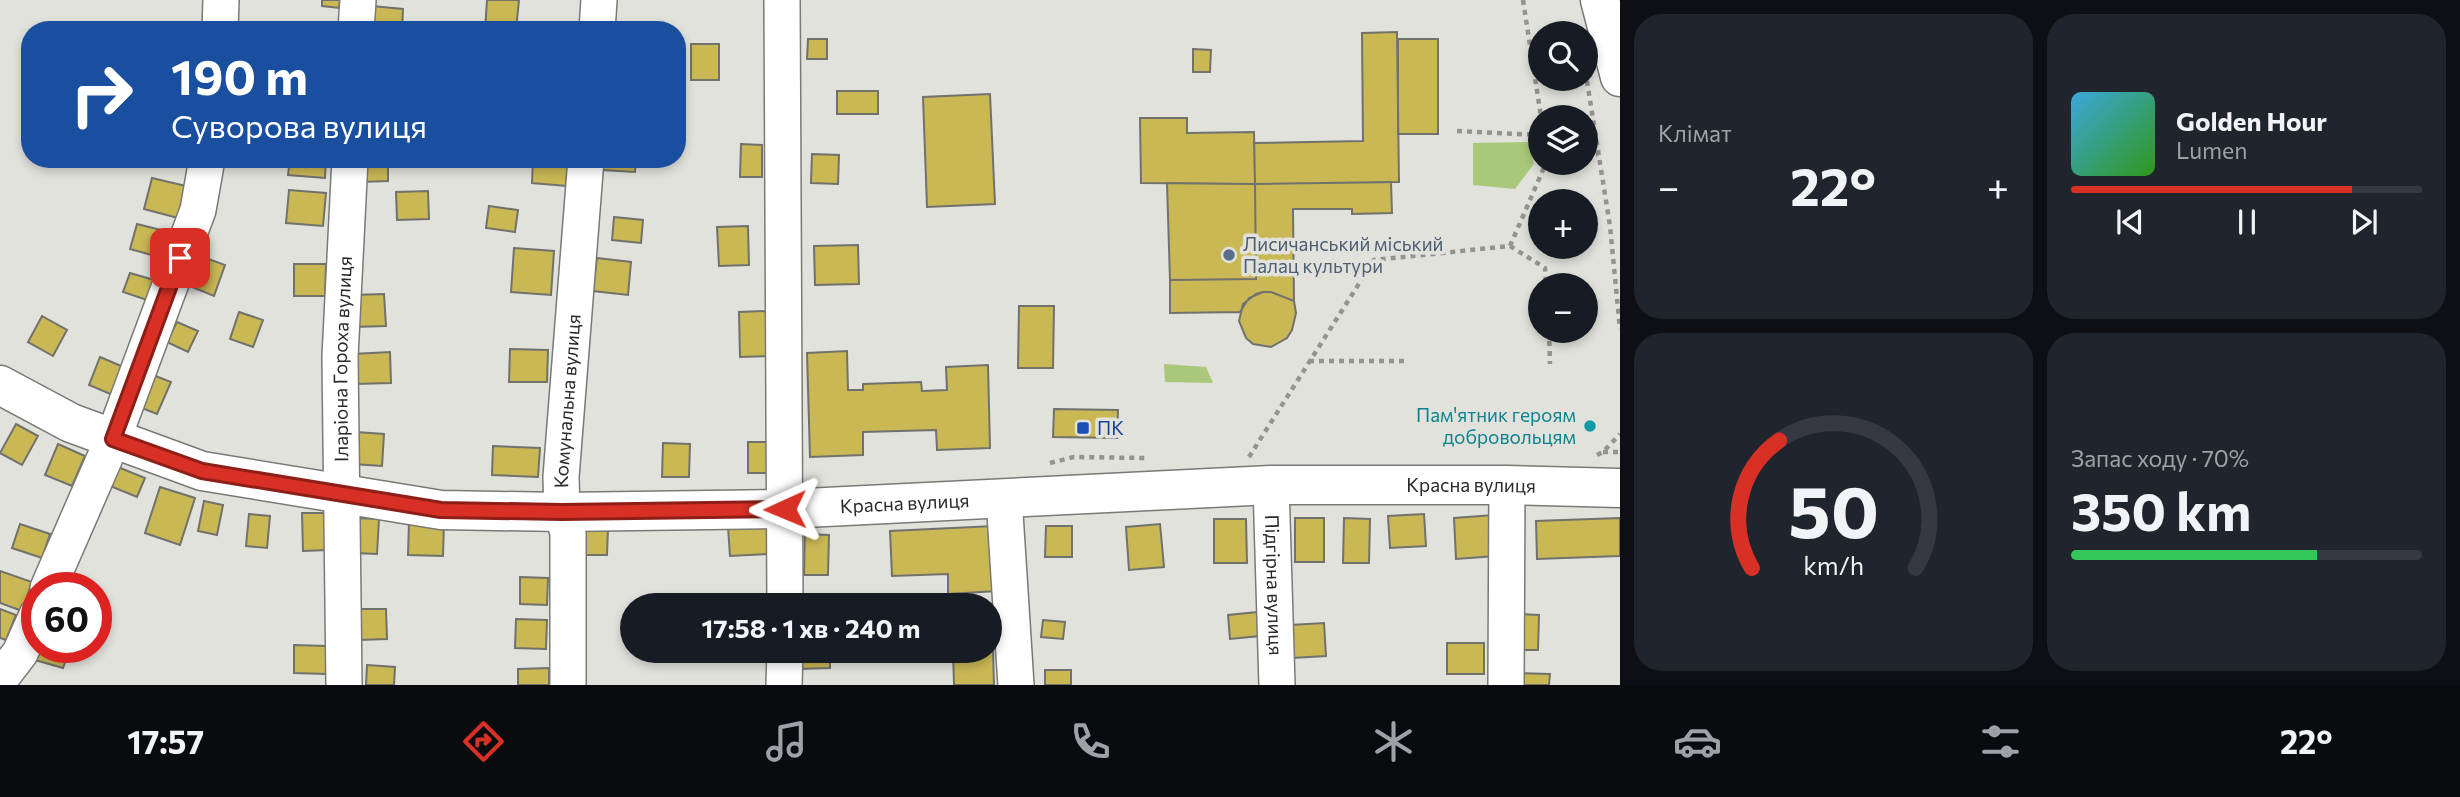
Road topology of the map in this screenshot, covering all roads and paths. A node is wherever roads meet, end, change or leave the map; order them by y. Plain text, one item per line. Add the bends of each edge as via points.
1 (221, 0) edge
2 (358, 0) edge
3 (599, 0) edge
4 (782, 0) edge
5 (1523, 0) edge
6 (1600, 0) edge
7 (220, 21) edge
8 (357, 21) edge
9 (598, 21) edge
10 (1620, 77) edge
11 (1539, 105) edge
12 (1457, 131) dead end
13 (1528, 134) edge
14 (1598, 154) edge
15 (205, 168) edge
16 (350, 168) edge
17 (585, 168) edge
18 (1541, 175) edge
19 (1510, 246) junction
20 (1545, 273) edge
21 (1620, 329) edge
22 (1549, 343) edge
23 (1309, 361) junction
24 (1405, 361) dead end
25 (1550, 364) dead end
26 (0, 384) edge
27 (113, 439) junction
28 (1620, 452) edge
29 (1603, 453) dead end
30 (1265, 472) junction
31 (1507, 485) junction
32 (1620, 488) edge
33 (341, 494) junction
34 (1004, 498) junction
35 (785, 509) junction
36 (562, 512) junction
37 (55, 572) edge
38 (785, 593) edge
39 (21, 651) edge
40 (785, 663) edge
41 (0, 679) edge
42 (344, 685) edge
43 (568, 685) edge
44 (785, 685) edge
45 (1016, 685) edge
46 (1277, 685) edge
47 (1506, 685) edge

1 - 7 street
2 - 8 street
3 - 9 street
4 - 35 street
5 - 11 path
6 - 10 main road
12 - 13 path
14 - 21 path
15 - 27 street via 198,210
16 - 33 street, Іларіона Гороха вулиця via 340,357
17 - 36 street, Комунальна вулиця
18 - 19 path
19 - 20 path via 1545,268
19 - 23 path via 1374,260
22 - 25 path
23 - 24 path
23 - 30 path via 1248,459
26 - 27 main road, Красна вулиця via 71,423
27 - 33 main road, Красна вулиця via 202,471
27 - 37 street
28 - 29 path
30 - 31 main road, Красна вулиця
30 - 34 main road, Красна вулиця
30 - 46 street, Підгірна вулиця
31 - 32 main road, Красна вулиця
31 - 47 street
33 - 36 main road, Красна вулиця via 441,510
33 - 42 street, Іларіона Гороха вулиця
34 - 35 main road, Красна вулиця
34 - 45 street
35 - 36 main road, Красна вулиця
35 - 38 street
36 - 43 street, Комунальна вулиця via 568,533
39 - 41 street
40 - 44 street

